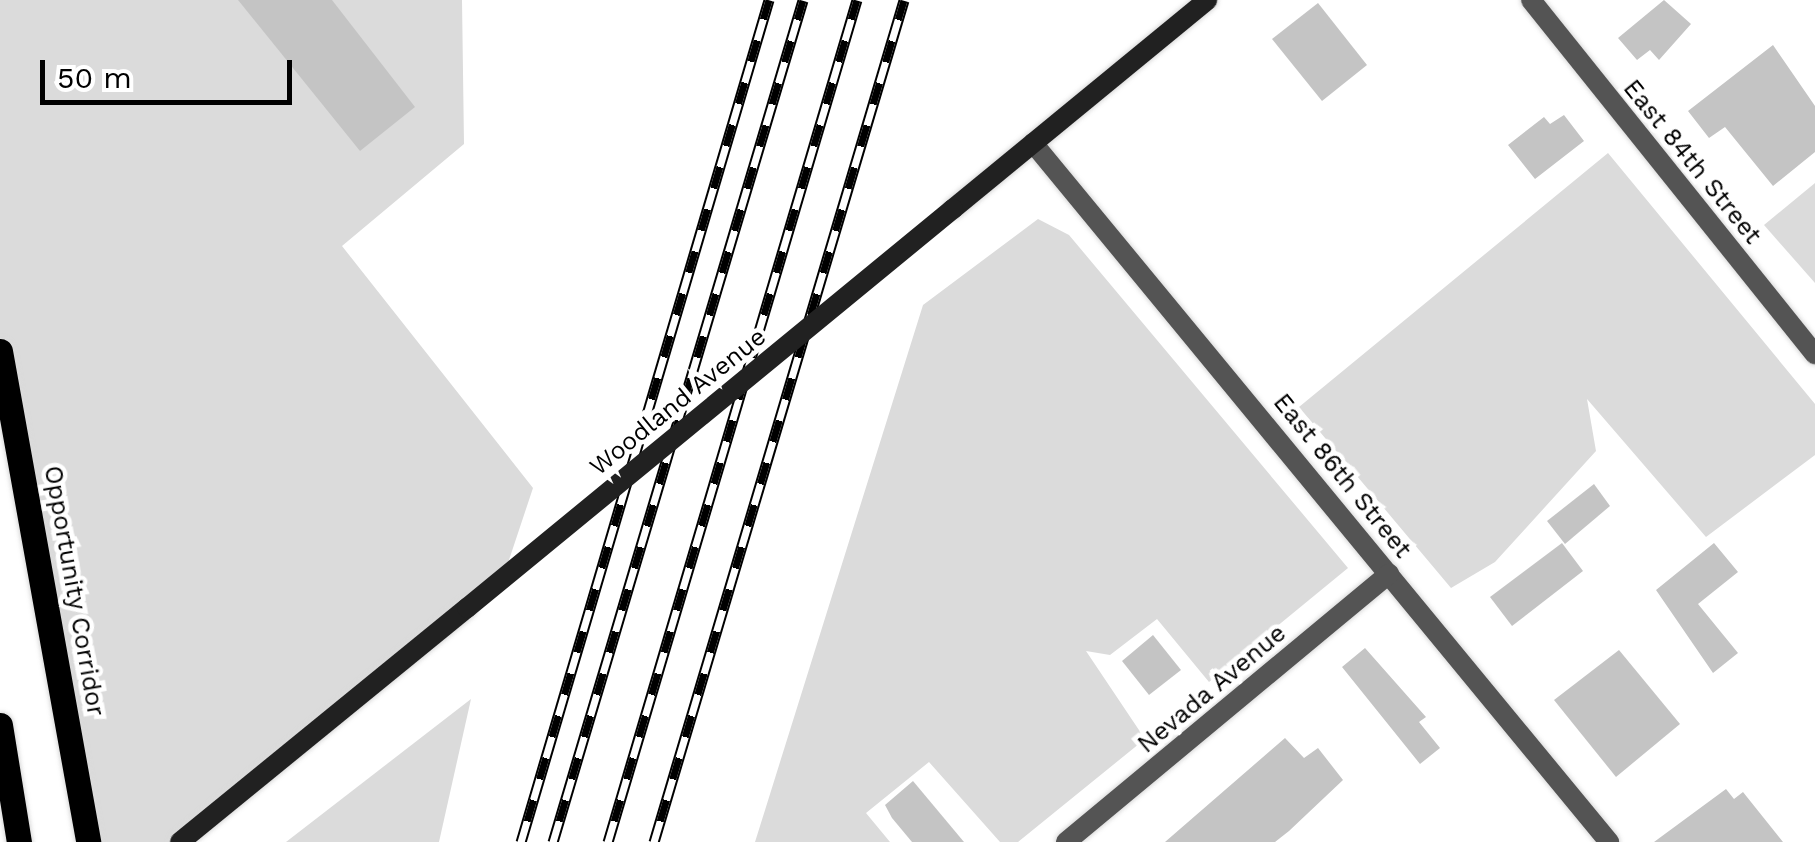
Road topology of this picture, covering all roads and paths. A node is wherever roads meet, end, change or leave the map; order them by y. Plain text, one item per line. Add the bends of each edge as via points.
1 (1207, 0) edge
2 (1531, 0) edge
3 (1034, 143) junction
4 (0, 351) edge
5 (1815, 354) edge
6 (1389, 574) junction
7 (0, 724) edge
8 (19, 842) edge
9 (88, 842) edge
10 (180, 842) edge
11 (1066, 842) edge
12 (1609, 842) edge

1 - 3 main road, Woodland Avenue
2 - 5 street, East 84th Street
3 - 6 street, East 86th Street
3 - 10 main road, Woodland Avenue, bridge
4 - 9 main road, Opportunity Corridor
6 - 11 street, Nevada Avenue
6 - 12 street, East 86th Street
7 - 8 main road

